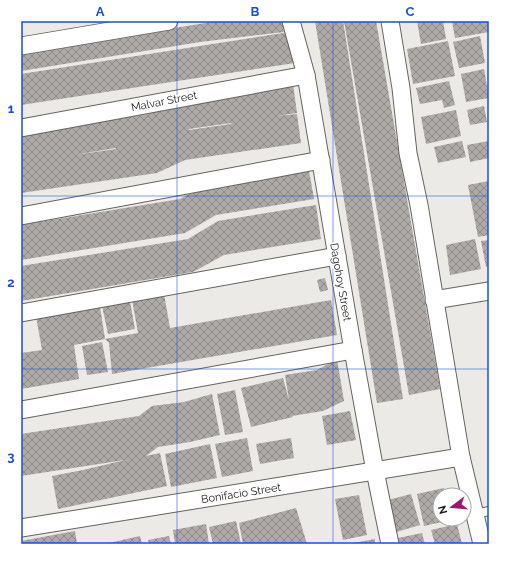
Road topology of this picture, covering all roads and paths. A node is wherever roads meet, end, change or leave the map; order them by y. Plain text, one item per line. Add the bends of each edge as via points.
1 (169, 21) edge
2 (291, 21) edge
3 (390, 21) edge
4 (21, 46) edge
5 (306, 75) junction
6 (21, 128) edge
7 (321, 160) junction
8 (21, 216) edge
9 (337, 256) junction
10 (489, 291) edge
11 (434, 300) junction
12 (21, 313) edge
13 (353, 350) junction
14 (21, 410) edge
15 (461, 457) junction
16 (375, 471) junction
17 (482, 513) edge
18 (21, 528) edge
19 (390, 544) edge
20 (482, 544) edge

1 - 4 street
2 - 5 street, Dagohoy Street
3 - 11 street via 408,153
5 - 6 street, Malvar Street
5 - 7 street, Dagohoy Street
7 - 8 street
7 - 9 street, Dagohoy Street
9 - 12 street
9 - 13 street, Dagohoy Street
10 - 11 street
11 - 15 street
13 - 14 street
13 - 16 street, Dagohoy Street
15 - 16 street, Bonifacio Street
15 - 17 street
16 - 18 street, Bonifacio Street
16 - 19 street, Dagohoy Street
17 - 20 street

